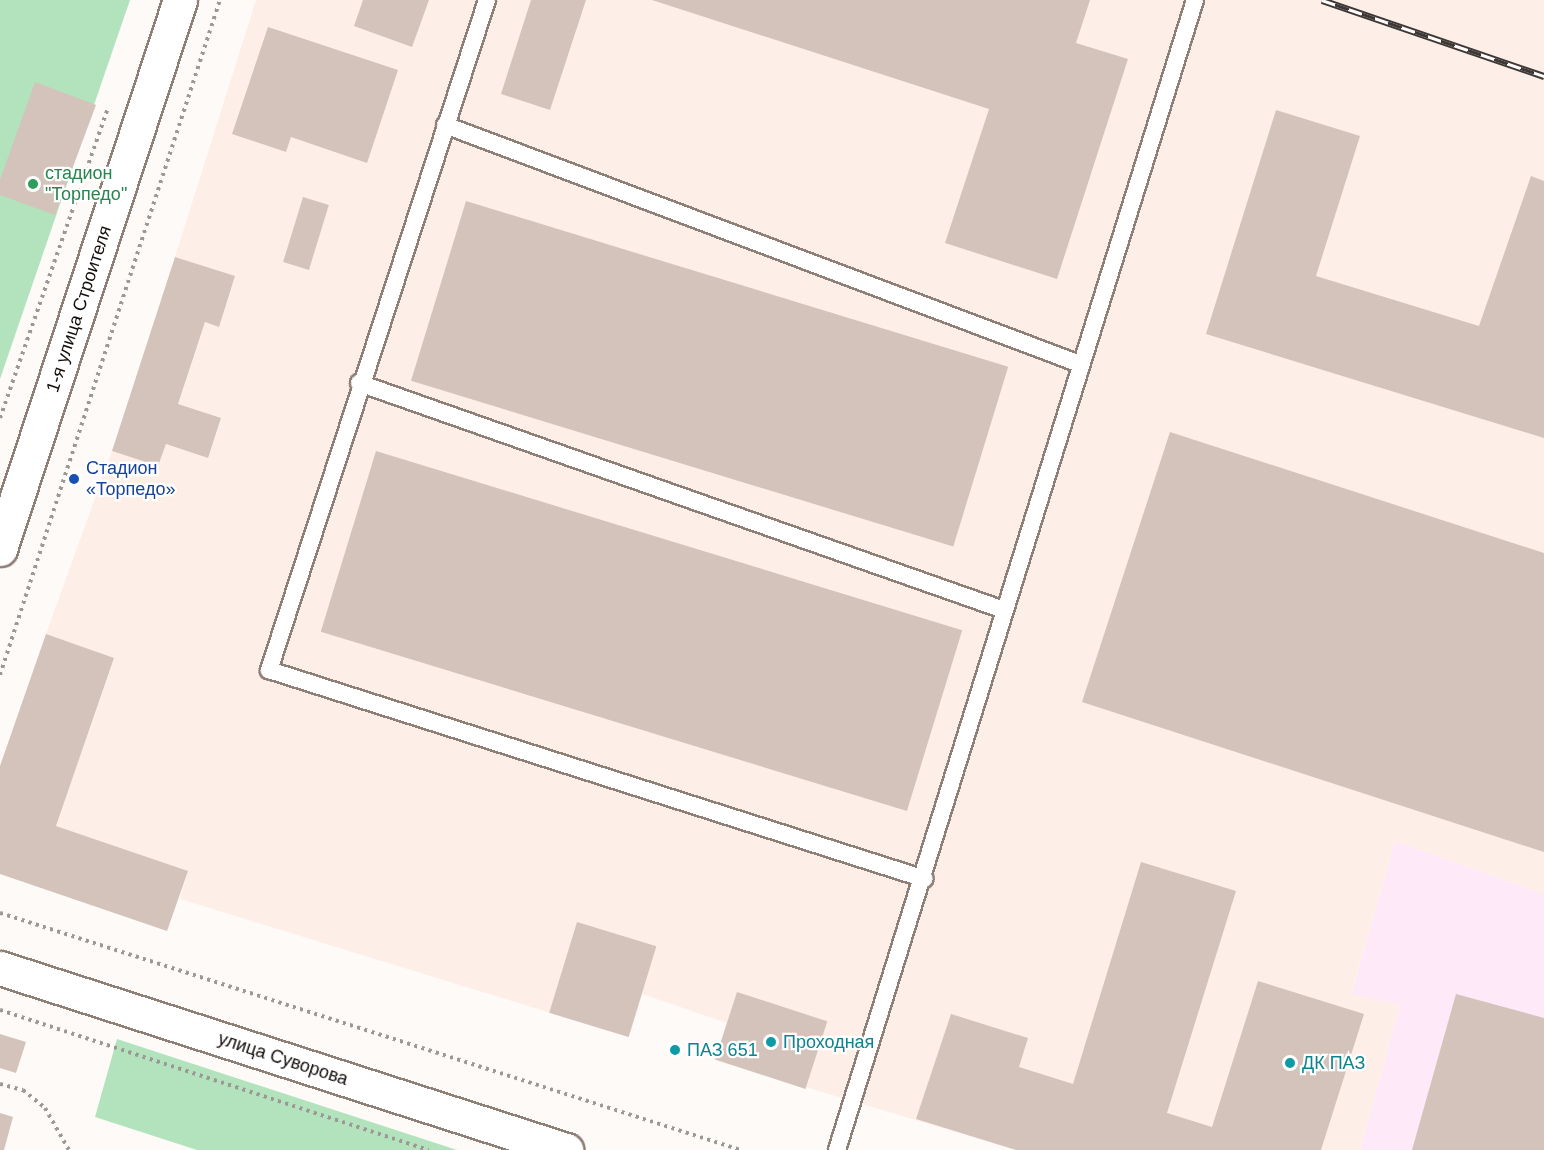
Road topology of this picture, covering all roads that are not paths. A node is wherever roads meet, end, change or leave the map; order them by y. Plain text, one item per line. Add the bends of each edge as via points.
1 (180, 0) edge
2 (487, 0) edge
3 (1195, 0) edge
4 (446, 124) junction
5 (1080, 364) junction
6 (359, 383) junction
7 (0, 549) edge
8 (1004, 610) junction
9 (925, 879) junction
10 (0, 968) edge
11 (566, 1150) edge
12 (837, 1150) edge

1 - 7 street, 1-я улица Строителя
2 - 4 lane
3 - 5 lane
4 - 5 lane
4 - 6 lane
5 - 8 lane
6 - 8 lane
6 - 9 lane via 269,670
8 - 9 lane
9 - 12 lane
10 - 11 street, улица Суворова

